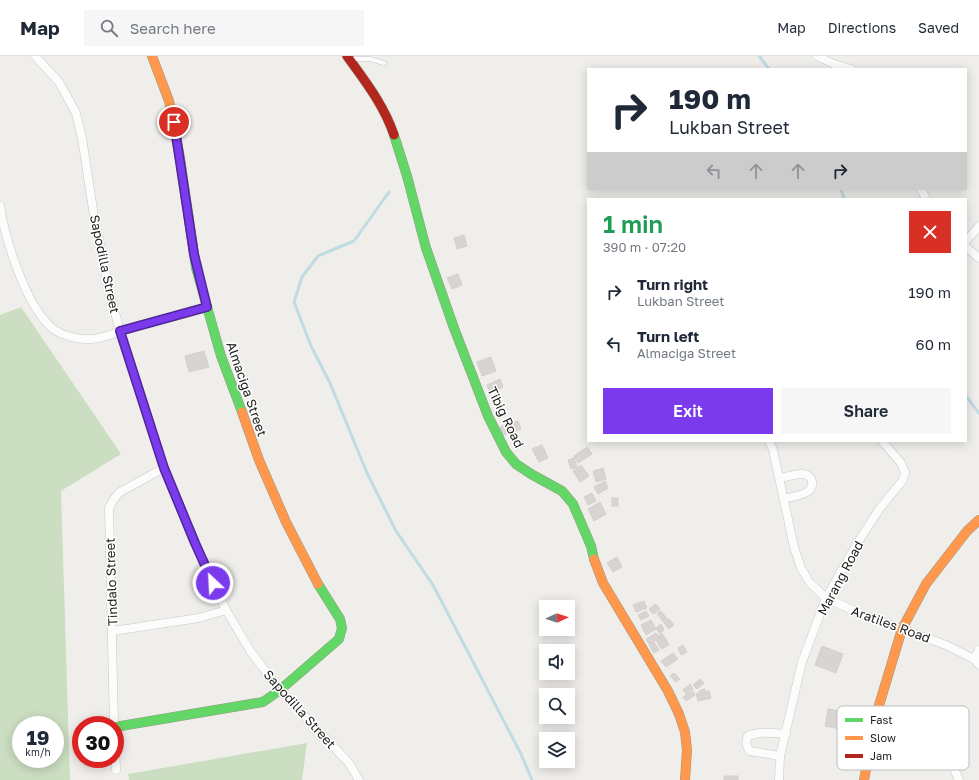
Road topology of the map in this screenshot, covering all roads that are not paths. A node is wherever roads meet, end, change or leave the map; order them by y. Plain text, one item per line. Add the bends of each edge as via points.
1 (35, 56) edge
2 (152, 56) edge
3 (817, 56) edge
4 (348, 57) edge
5 (384, 63) dead end
6 (848, 68) edge
7 (0, 206) edge
8 (979, 226) edge
9 (967, 240) edge
10 (967, 248) edge
11 (979, 258) edge
12 (207, 307) junction
13 (120, 331) junction
14 (769, 442) edge
15 (883, 442) edge
16 (164, 468) junction
17 (780, 478) junction
18 (784, 498) junction
19 (979, 520) edge
20 (826, 598) junction
21 (226, 610) junction
22 (902, 629) junction
23 (113, 631) junction
24 (979, 650) edge
25 (976, 662) edge
26 (280, 690) junction
27 (879, 706) edge
28 (115, 716) edge
29 (124, 725) edge
30 (786, 734) junction
31 (780, 756) junction
32 (866, 770) edge
33 (955, 770) edge
34 (360, 780) edge
35 (685, 780) edge
36 (779, 780) edge
37 (864, 780) edge
38 (959, 780) edge

1 - 13 street, Sapodilla Street via 59,82 76,113 94,216
2 - 12 street, Almaciga Street via 171,107 194,254
3 - 6 street
4 - 5 lane
4 - 35 street, Tibig Road via 376,96 388,121 407,176 426,248 488,416 506,452 516,464 562,491 573,504 603,583 668,691 679,714 687,750
7 - 13 street via 17,268 40,312 52,328 71,337 93,339
8 - 9 street
10 - 11 street
12 - 13 street
12 - 26 street, Almaciga Street via 221,356 259,460 286,522 320,588 340,619 342,628 339,638
13 - 16 street, Sapodilla Street
14 - 17 street, Aratiles Road
15 - 20 street, Marang Road via 901,463 905,472 903,480 880,508
16 - 21 street, Sapodilla Street
16 - 23 street, Tindalo Street via 120,492 109,508
17 - 18 street, Aratiles Road
17 - 18 street via 802,474 812,480 811,489 806,493
18 - 20 street, Aratiles Road via 801,568 810,583
19 - 22 street via 967,531 926,584
20 - 22 street, Aratiles Road
20 - 30 street, Marang Road via 802,662
21 - 23 street via 199,618
21 - 26 street, Sapodilla Street via 251,652
22 - 25 street, Aratiles Road via 946,644
22 - 27 street
23 - 28 street, Tindalo Street
24 - 25 street
26 - 29 street, Almaciga Street via 263,702
26 - 34 street, Sapodilla Street via 349,763
30 - 31 street, Marang Road
30 - 31 street via 753,734 746,740 746,746 750,751
31 - 36 street, Marang Road
32 - 37 street
33 - 38 street

